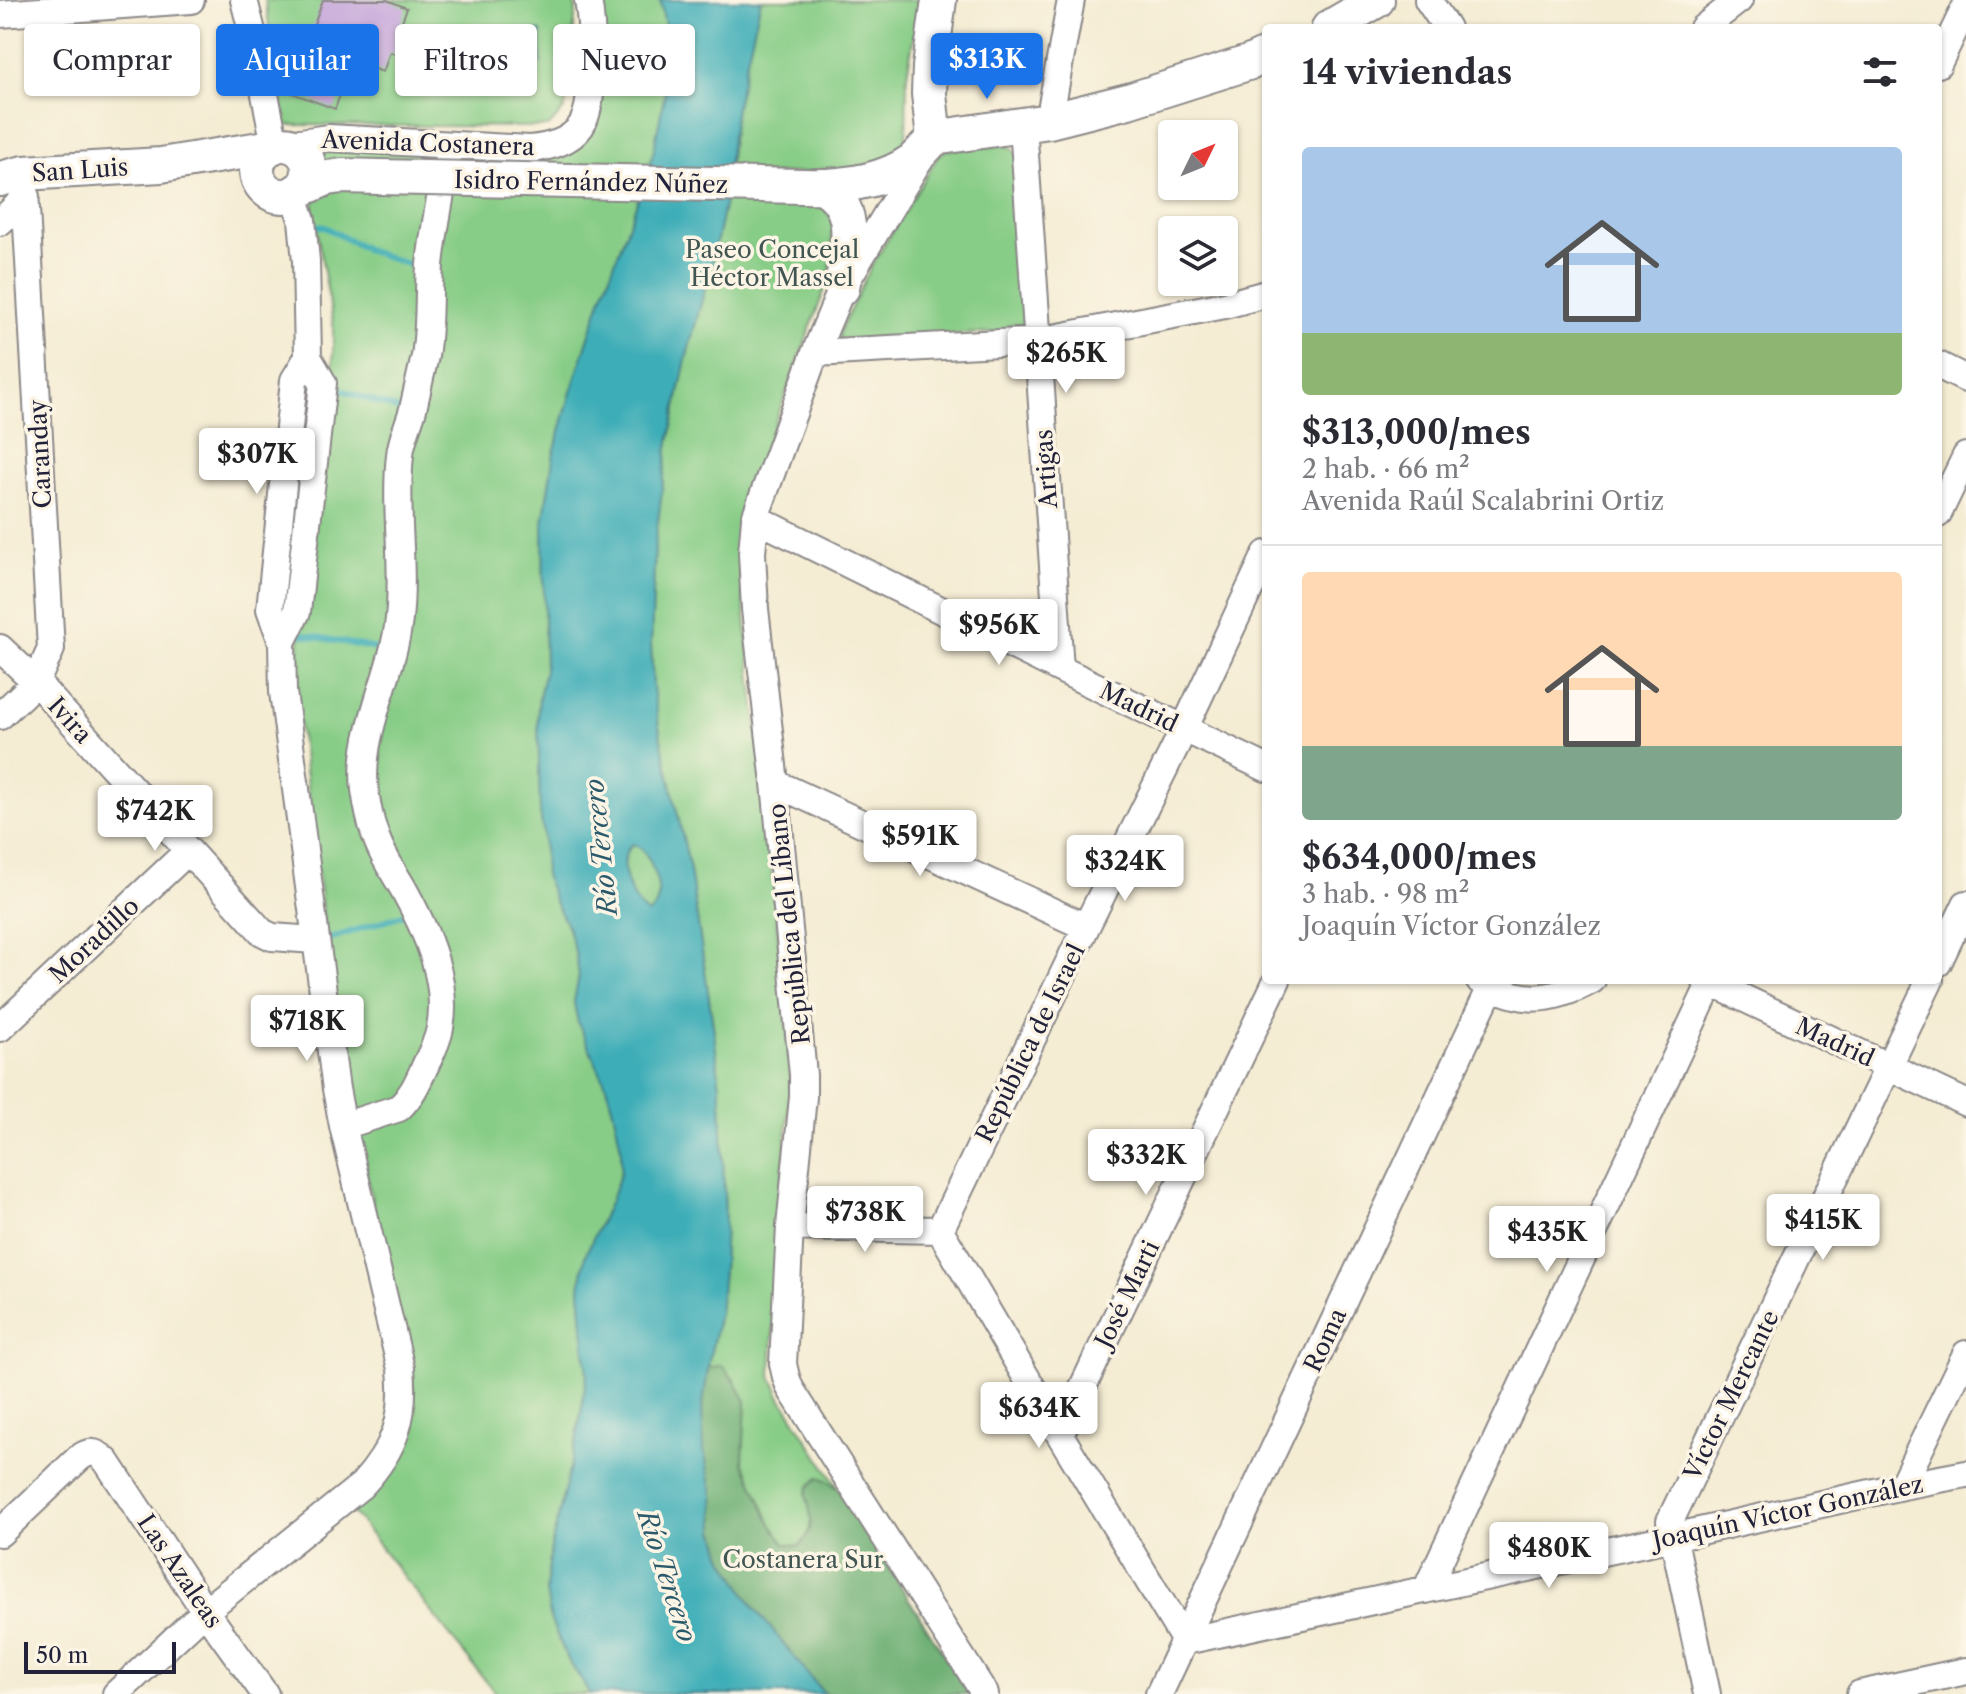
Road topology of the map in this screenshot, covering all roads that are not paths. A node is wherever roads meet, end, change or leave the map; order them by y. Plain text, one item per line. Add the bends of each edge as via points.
1 (191, 0) edge
2 (244, 0) edge
3 (588, 0) edge
4 (939, 0) edge
5 (1071, 0) edge
6 (1377, 0) edge
7 (1428, 0) edge
8 (1739, 0) edge
9 (1747, 0) edge
10 (1966, 6) edge
11 (0, 14) edge
12 (1336, 24) edge
13 (1444, 24) edge
14 (1708, 24) edge
15 (1736, 24) edge
16 (1942, 56) edge
17 (1262, 57) edge
18 (1036, 123) junction
19 (934, 138) junction
20 (450, 146) junction
21 (284, 147) junction
22 (161, 165) junction
23 (342, 176) junction
24 (17, 183) edge
25 (812, 186) junction
26 (286, 191) junction
27 (0, 222) edge
28 (842, 288) junction
29 (1262, 295) edge
30 (1038, 341) junction
31 (815, 353) junction
32 (1942, 367) edge
33 (1966, 379) edge
34 (1966, 456) edge
35 (1942, 506) edge
36 (755, 518) junction
37 (1262, 563) edge
38 (0, 648) edge
39 (1060, 669) junction
40 (36, 682) junction
41 (0, 716) edge
42 (1184, 729) junction
43 (1262, 766) edge
44 (775, 783) junction
45 (187, 852) junction
46 (1966, 904) edge
47 (1086, 927) junction
48 (315, 940) junction
49 (1942, 955) edge
50 (1275, 984) edge
51 (1485, 984) edge
52 (1488, 984) edge
53 (1585, 984) edge
54 (1708, 984) edge
55 (1715, 984) edge
56 (1928, 984) edge
57 (0, 1028) edge
58 (1889, 1067) junction
59 (1966, 1103) edge
60 (343, 1126) junction
61 (790, 1227) junction
62 (940, 1230) junction
63 (1966, 1354) edge
64 (1060, 1435) junction
65 (1966, 1474) edge
66 (1902, 1486) junction
67 (0, 1533) edge
68 (1673, 1537) junction
69 (1426, 1590) junction
70 (205, 1611) junction
71 (1185, 1641) junction
72 (1966, 1671) edge
73 (116, 1694) edge
74 (265, 1694) edge
75 (985, 1694) edge
76 (1159, 1694) edge
77 (1707, 1694) edge
78 (1860, 1694) edge

1 - 11 street
2 - 21 street
3 - 20 street, Avenida Costanera via 590,85 580,127 563,141 541,148
4 - 19 main road via 929,94
5 - 18 street, Artigas
6 - 12 main road
7 - 13 street
8 - 14 street
9 - 15 street
10 - 16 street
17 - 18 main road via 1128,101
18 - 19 main road
18 - 30 street, Artigas
19 - 25 main road, Isidro Fernández Núñez via 913,160 889,173
19 - 28 street, República del Líbano
20 - 21 street, Avenida Costanera via 329,138
20 - 60 street via 432,252 425,352 400,451 399,620 369,737 364,784 374,834 434,958 440,1028 406,1102
21 - 22 main road, San Luis
21 - 23 main road via 323,171
21 - 26 main road via 307,161 309,174 306,182
21 - 26 main road via 264,153 258,166 260,181
22 - 24 main road, San Luis
22 - 26 main road, San Luis
23 - 25 main road, Isidro Fernández Núñez, bridge
23 - 26 main road
24 - 27 street
24 - 40 street, Caranday via 51,649
25 - 28 main road via 836,196 847,216
26 - 48 street via 302,220 308,357 323,383 297,612 282,642 283,692
28 - 31 street, República del Líbano
29 - 30 street
30 - 31 street
30 - 39 street, Artigas
31 - 36 street, República del Líbano
32 - 33 street
34 - 35 street
36 - 39 street, Madrid
36 - 44 street, República del Líbano via 755,609
37 - 42 street, República de Israel
38 - 40 street, Ivira
39 - 42 street, Madrid
40 - 41 street, Caranday
40 - 45 street, Ivira
42 - 43 street, Madrid
42 - 47 street, República de Israel
44 - 47 street
44 - 61 street, República del Líbano via 803,1075
45 - 48 street, Ivira via 262,932 287,940
45 - 57 street, Moradillo
46 - 49 street
47 - 62 street, República de Israel
48 - 60 street
50 - 64 street, José Marti
51 - 71 street, Roma
52 - 53 street, Roma via 1523,997 1548,998
54 - 69 street
55 - 58 street, Madrid
56 - 58 street, Víctor Mercante
58 - 59 street, Madrid
58 - 68 street, Víctor Mercante via 1670,1521
60 - 70 street via 401,1369 399,1421 393,1441 362,1485
61 - 62 street
61 - 75 street, República del Líbano via 783,1364 790,1388
62 - 64 street
63 - 66 street
64 - 71 street
65 - 66 street, Joaquín Víctor González
66 - 68 street, Joaquín Víctor González
67 - 70 street, Las Azaleas via 84,1454 99,1454
68 - 69 street, Joaquín Víctor González
68 - 77 street, Víctor Mercante
69 - 71 street, Joaquín Víctor González
70 - 73 street
70 - 74 street, Las Azaleas
71 - 76 street, Roma
72 - 78 street

